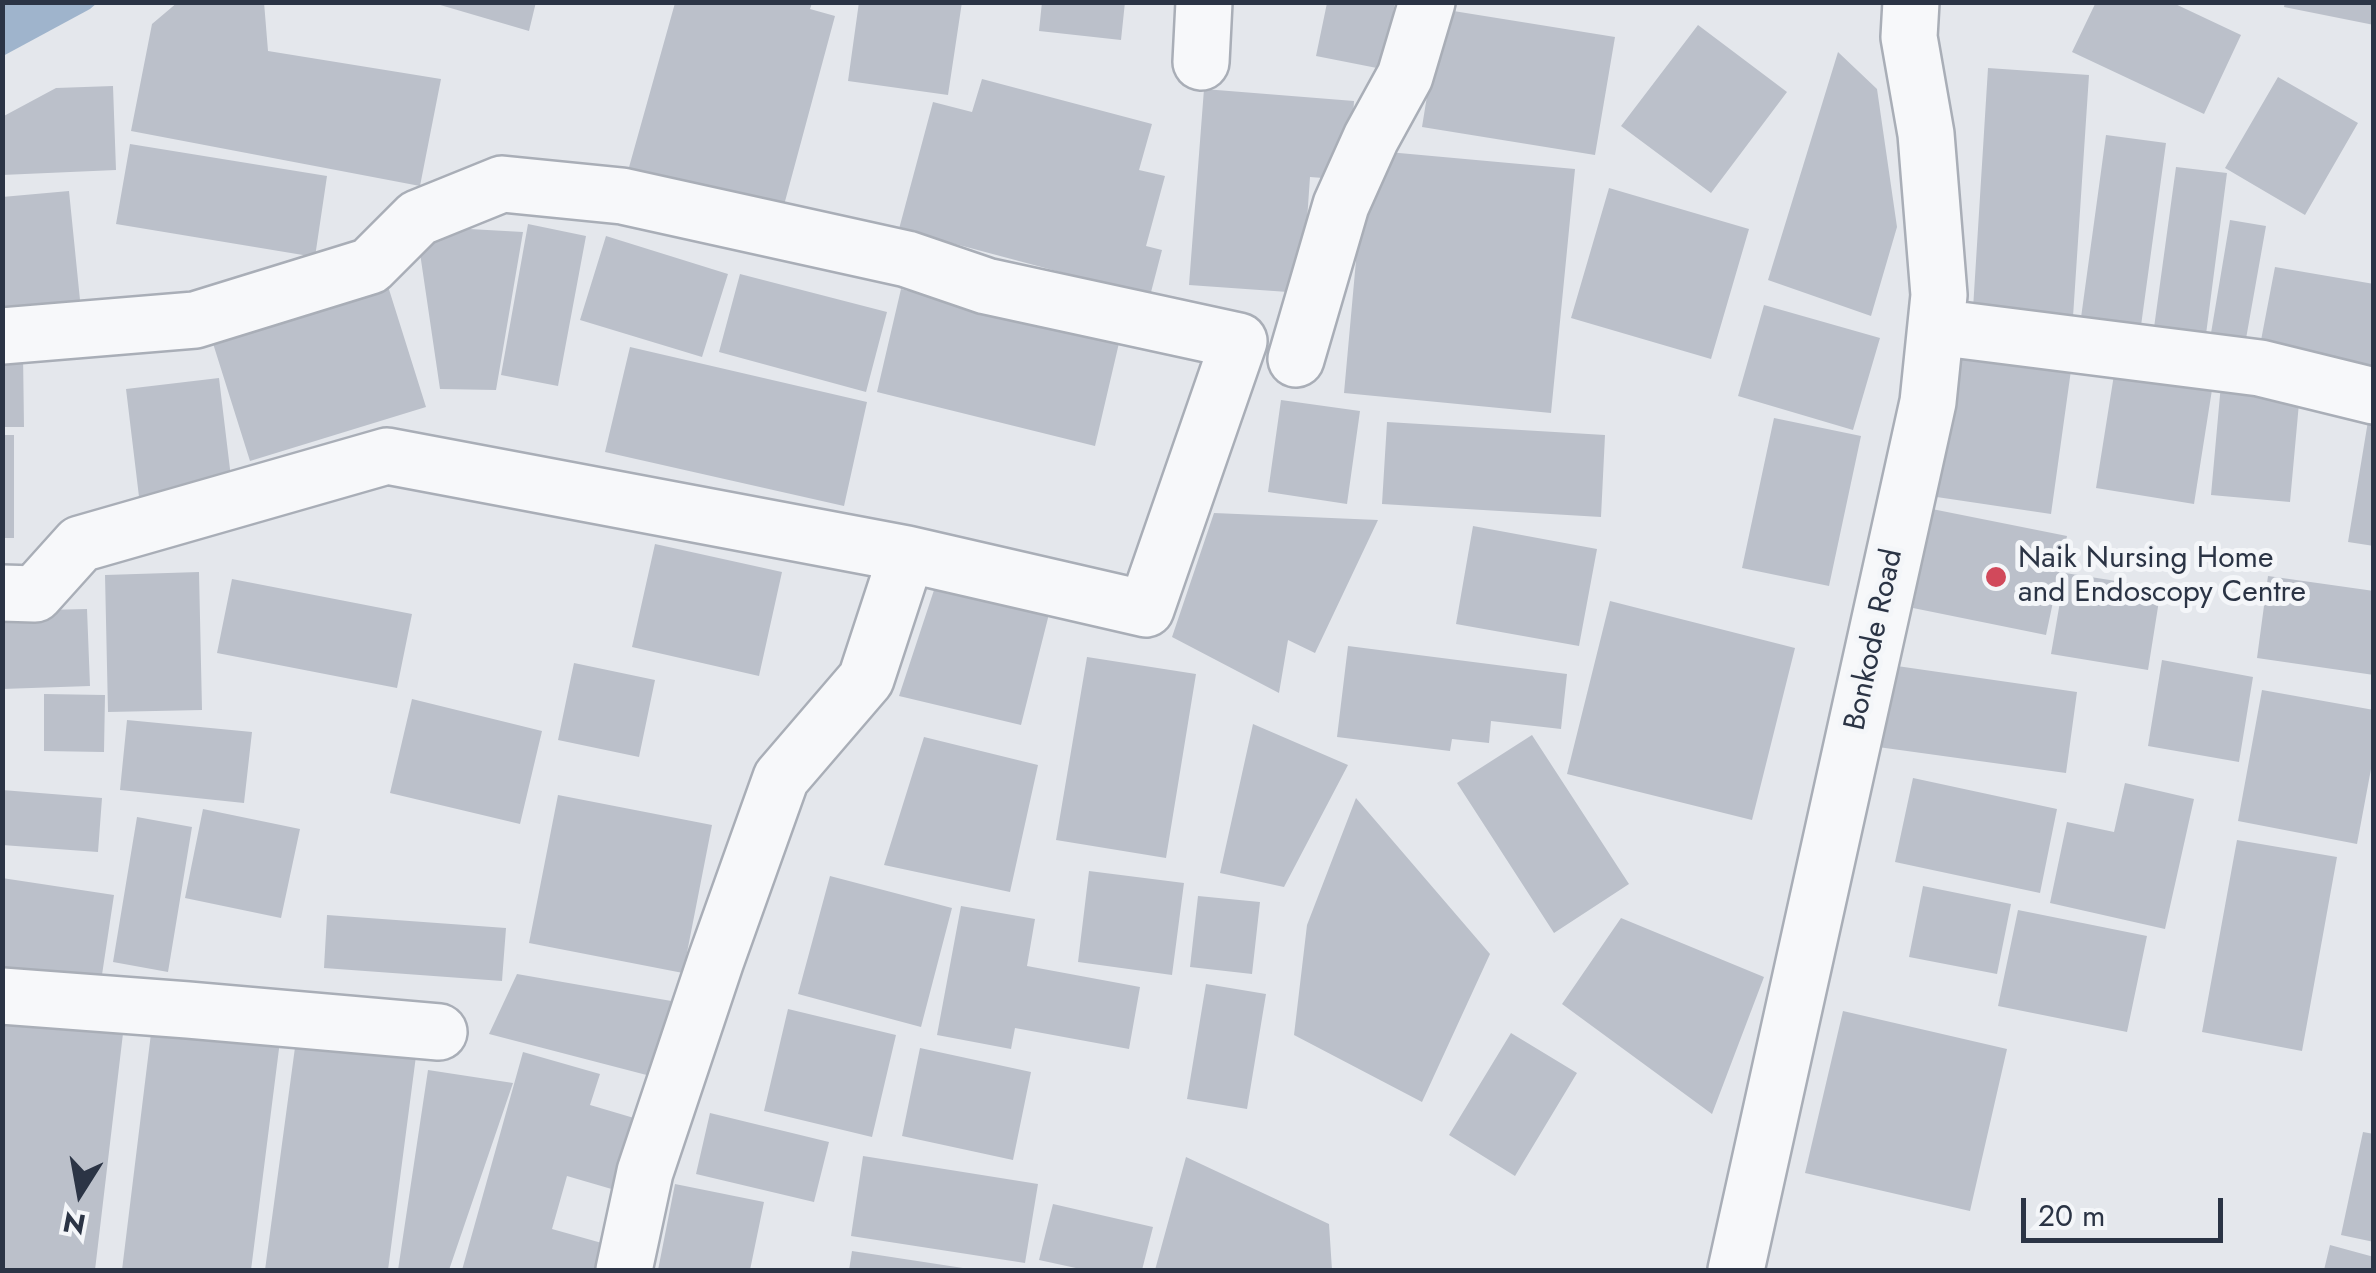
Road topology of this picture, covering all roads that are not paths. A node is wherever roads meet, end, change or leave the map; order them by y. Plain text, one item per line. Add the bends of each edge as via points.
1 (1204, 2) edge
2 (1427, 2) edge
3 (1911, 2) edge
4 (1201, 62) dead end
5 (1936, 327) junction
6 (2, 336) edge
7 (1296, 359) dead end
8 (2374, 396) edge
9 (907, 554) junction
10 (2, 593) edge
11 (2, 996) edge
12 (439, 1032) dead end
13 (624, 1270) edge
14 (1736, 1270) edge

1 - 4 street
2 - 7 street via 1405,76 1341,206
3 - 5 street, Bonkode Road via 1909,37 1926,134 1938,278
5 - 8 street via 2260,368
5 - 14 street, Bonkode Road via 1928,402
6 - 9 street via 195,320 370,266 418,218 502,184 622,196 1240,341 1146,609
9 - 10 street via 388,456 80,544 35,594
9 - 13 street via 866,680 781,778 645,1172
11 - 12 street

